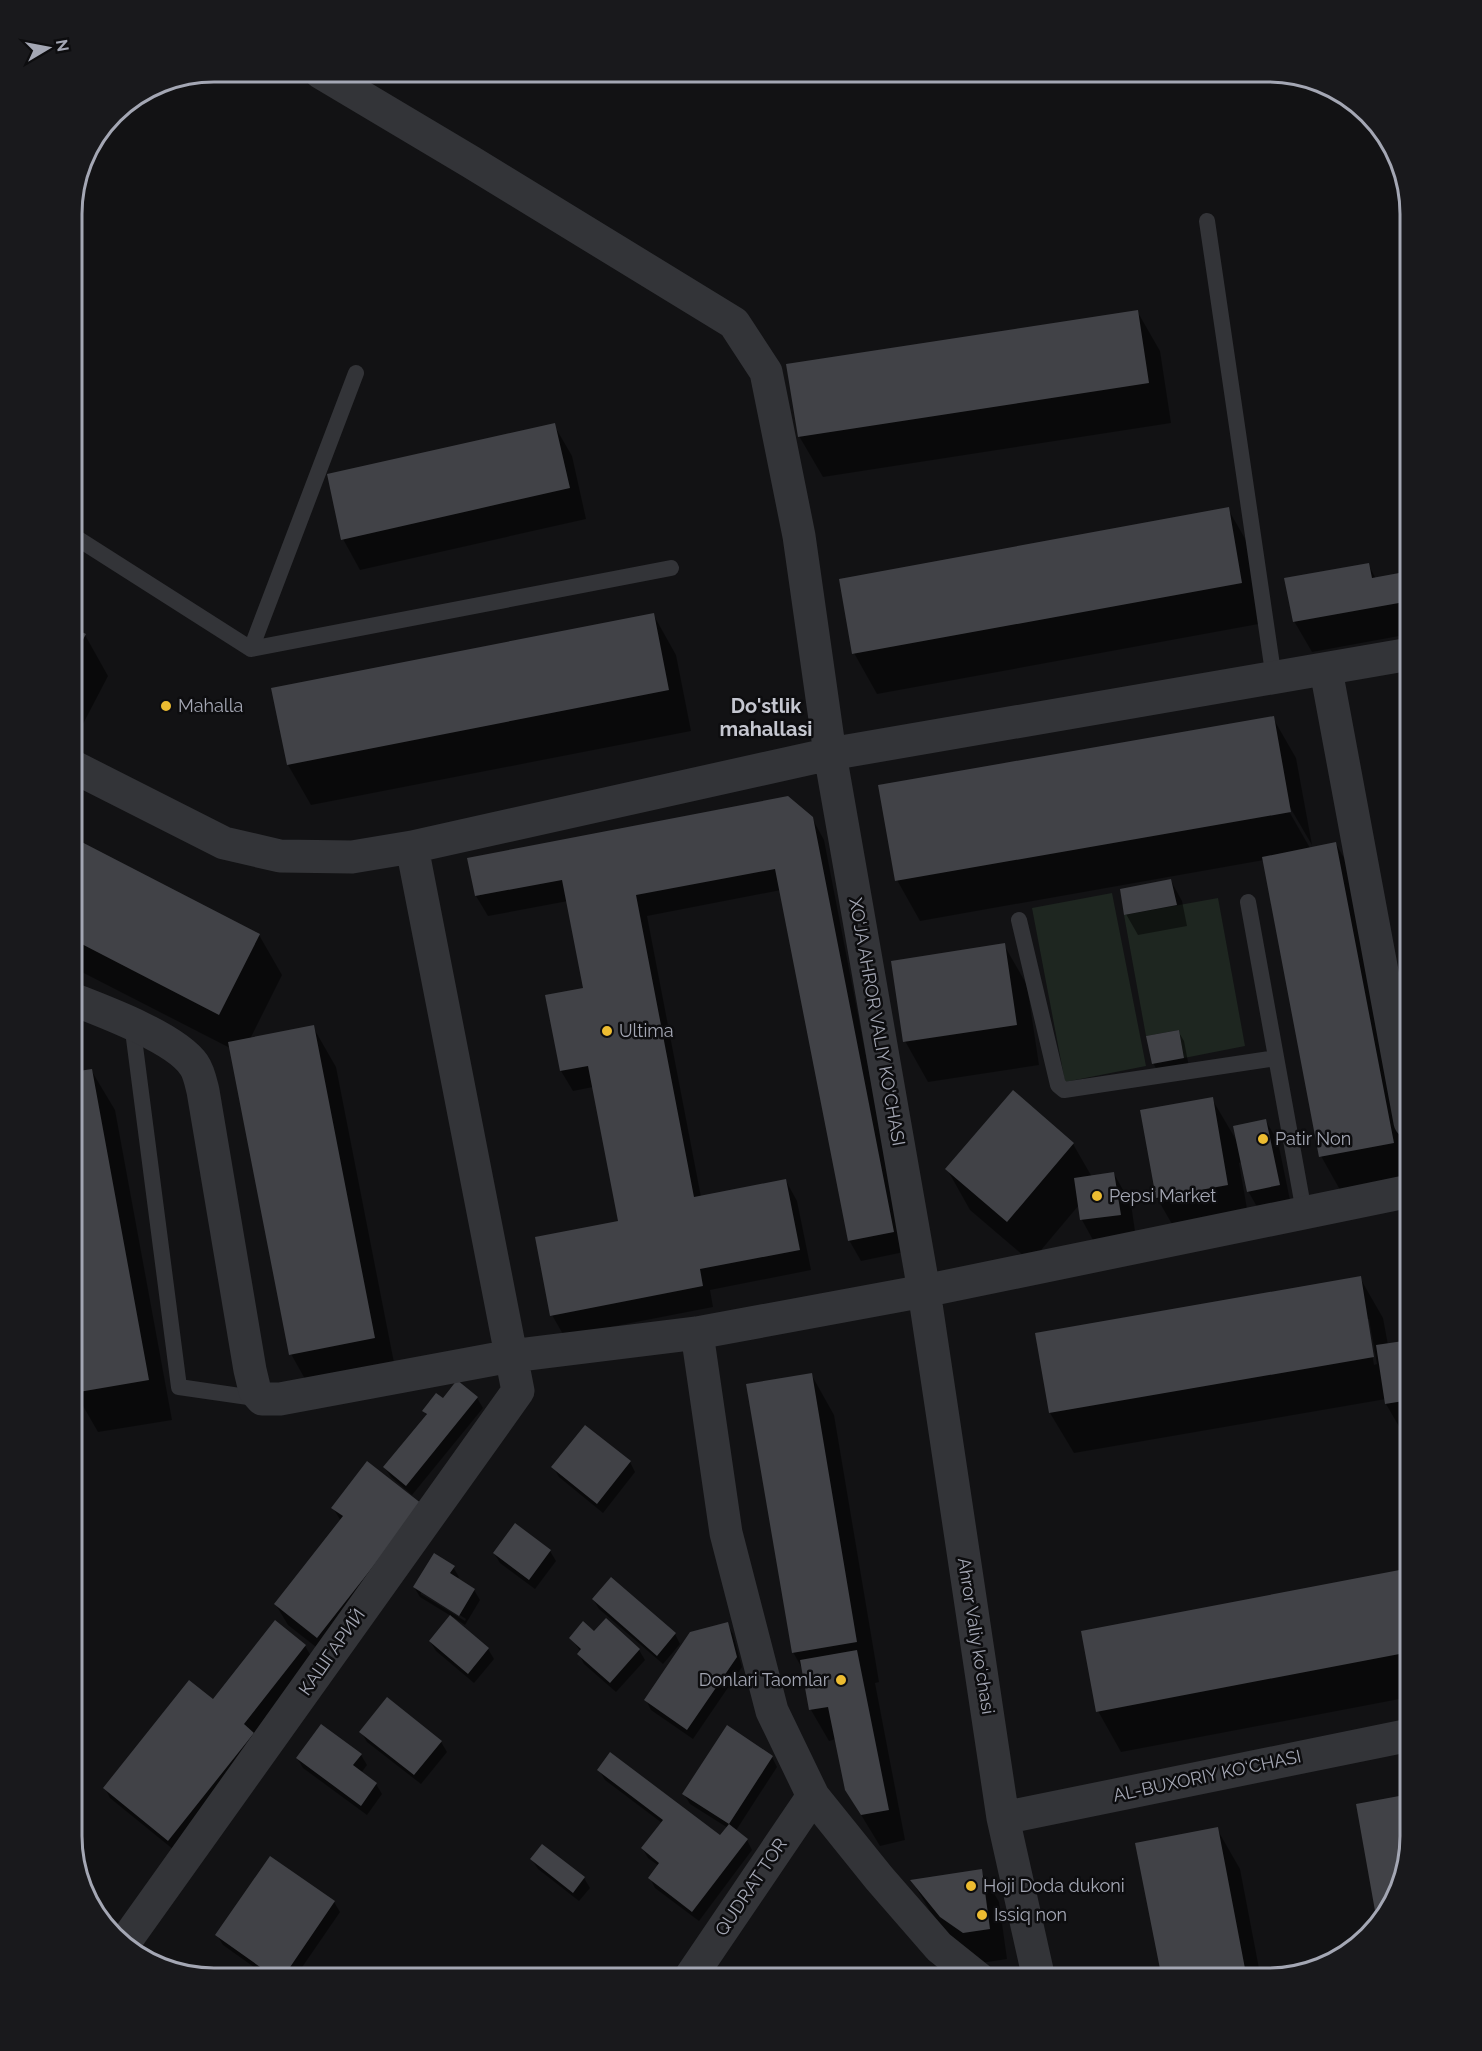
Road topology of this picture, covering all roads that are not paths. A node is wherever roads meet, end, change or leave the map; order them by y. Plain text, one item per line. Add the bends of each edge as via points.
1 (338, 83) edge
2 (1207, 221) dead end
3 (356, 373) dead end
4 (83, 542) edge
5 (671, 568) dead end
6 (251, 649) junction
7 (1400, 656) edge
8 (1326, 670) junction
9 (1274, 679) junction
10 (830, 754) junction
11 (83, 771) edge
12 (412, 847) junction
13 (1248, 902) dead end
14 (1019, 920) dead end
15 (83, 1003) edge
16 (132, 1023) junction
17 (1276, 1058) junction
18 (1400, 1068) edge
19 (1400, 1193) edge
20 (1304, 1212) junction
21 (924, 1291) junction
22 (696, 1333) junction
23 (511, 1356) junction
24 (262, 1399) junction
25 (1400, 1737) edge
26 (813, 1796) junction
27 (1004, 1818) junction
28 (129, 1937) edge
29 (696, 1968) edge
30 (965, 1968) edge
31 (1037, 1968) edge

1 - 10 street, XO‘JA AHROR VALIY KO‘CHASI via 735,323 766,372 799,536
2 - 9 lane
3 - 6 lane
4 - 6 lane
5 - 6 lane
7 - 8 street
8 - 9 street
8 - 18 street
9 - 10 street
10 - 12 street
10 - 21 street, XO‘JA AHROR VALIY KO‘CHASI
11 - 12 street via 224,843 280,856 352,857
12 - 23 street, КАШГАРИЙ
13 - 17 lane
14 - 17 lane via 1058,1085 1064,1090
15 - 16 street
16 - 24 street via 182,1052 196,1066 250,1370 255,1391
16 - 24 lane via 179,1388
17 - 20 lane
19 - 20 street
20 - 21 street
21 - 22 street
21 - 27 street, Ahror Valiy koʻchasi
22 - 23 street
22 - 26 street via 726,1533 772,1711
23 - 24 street via 280,1399
23 - 28 street, КАШГАРИЙ via 518,1390
25 - 27 street, AL-BUXORIY KO‘CHASI
26 - 29 street, QUDRAT TOR
26 - 30 street via 939,1947
27 - 31 street, Ahror Valiy koʻchasi

